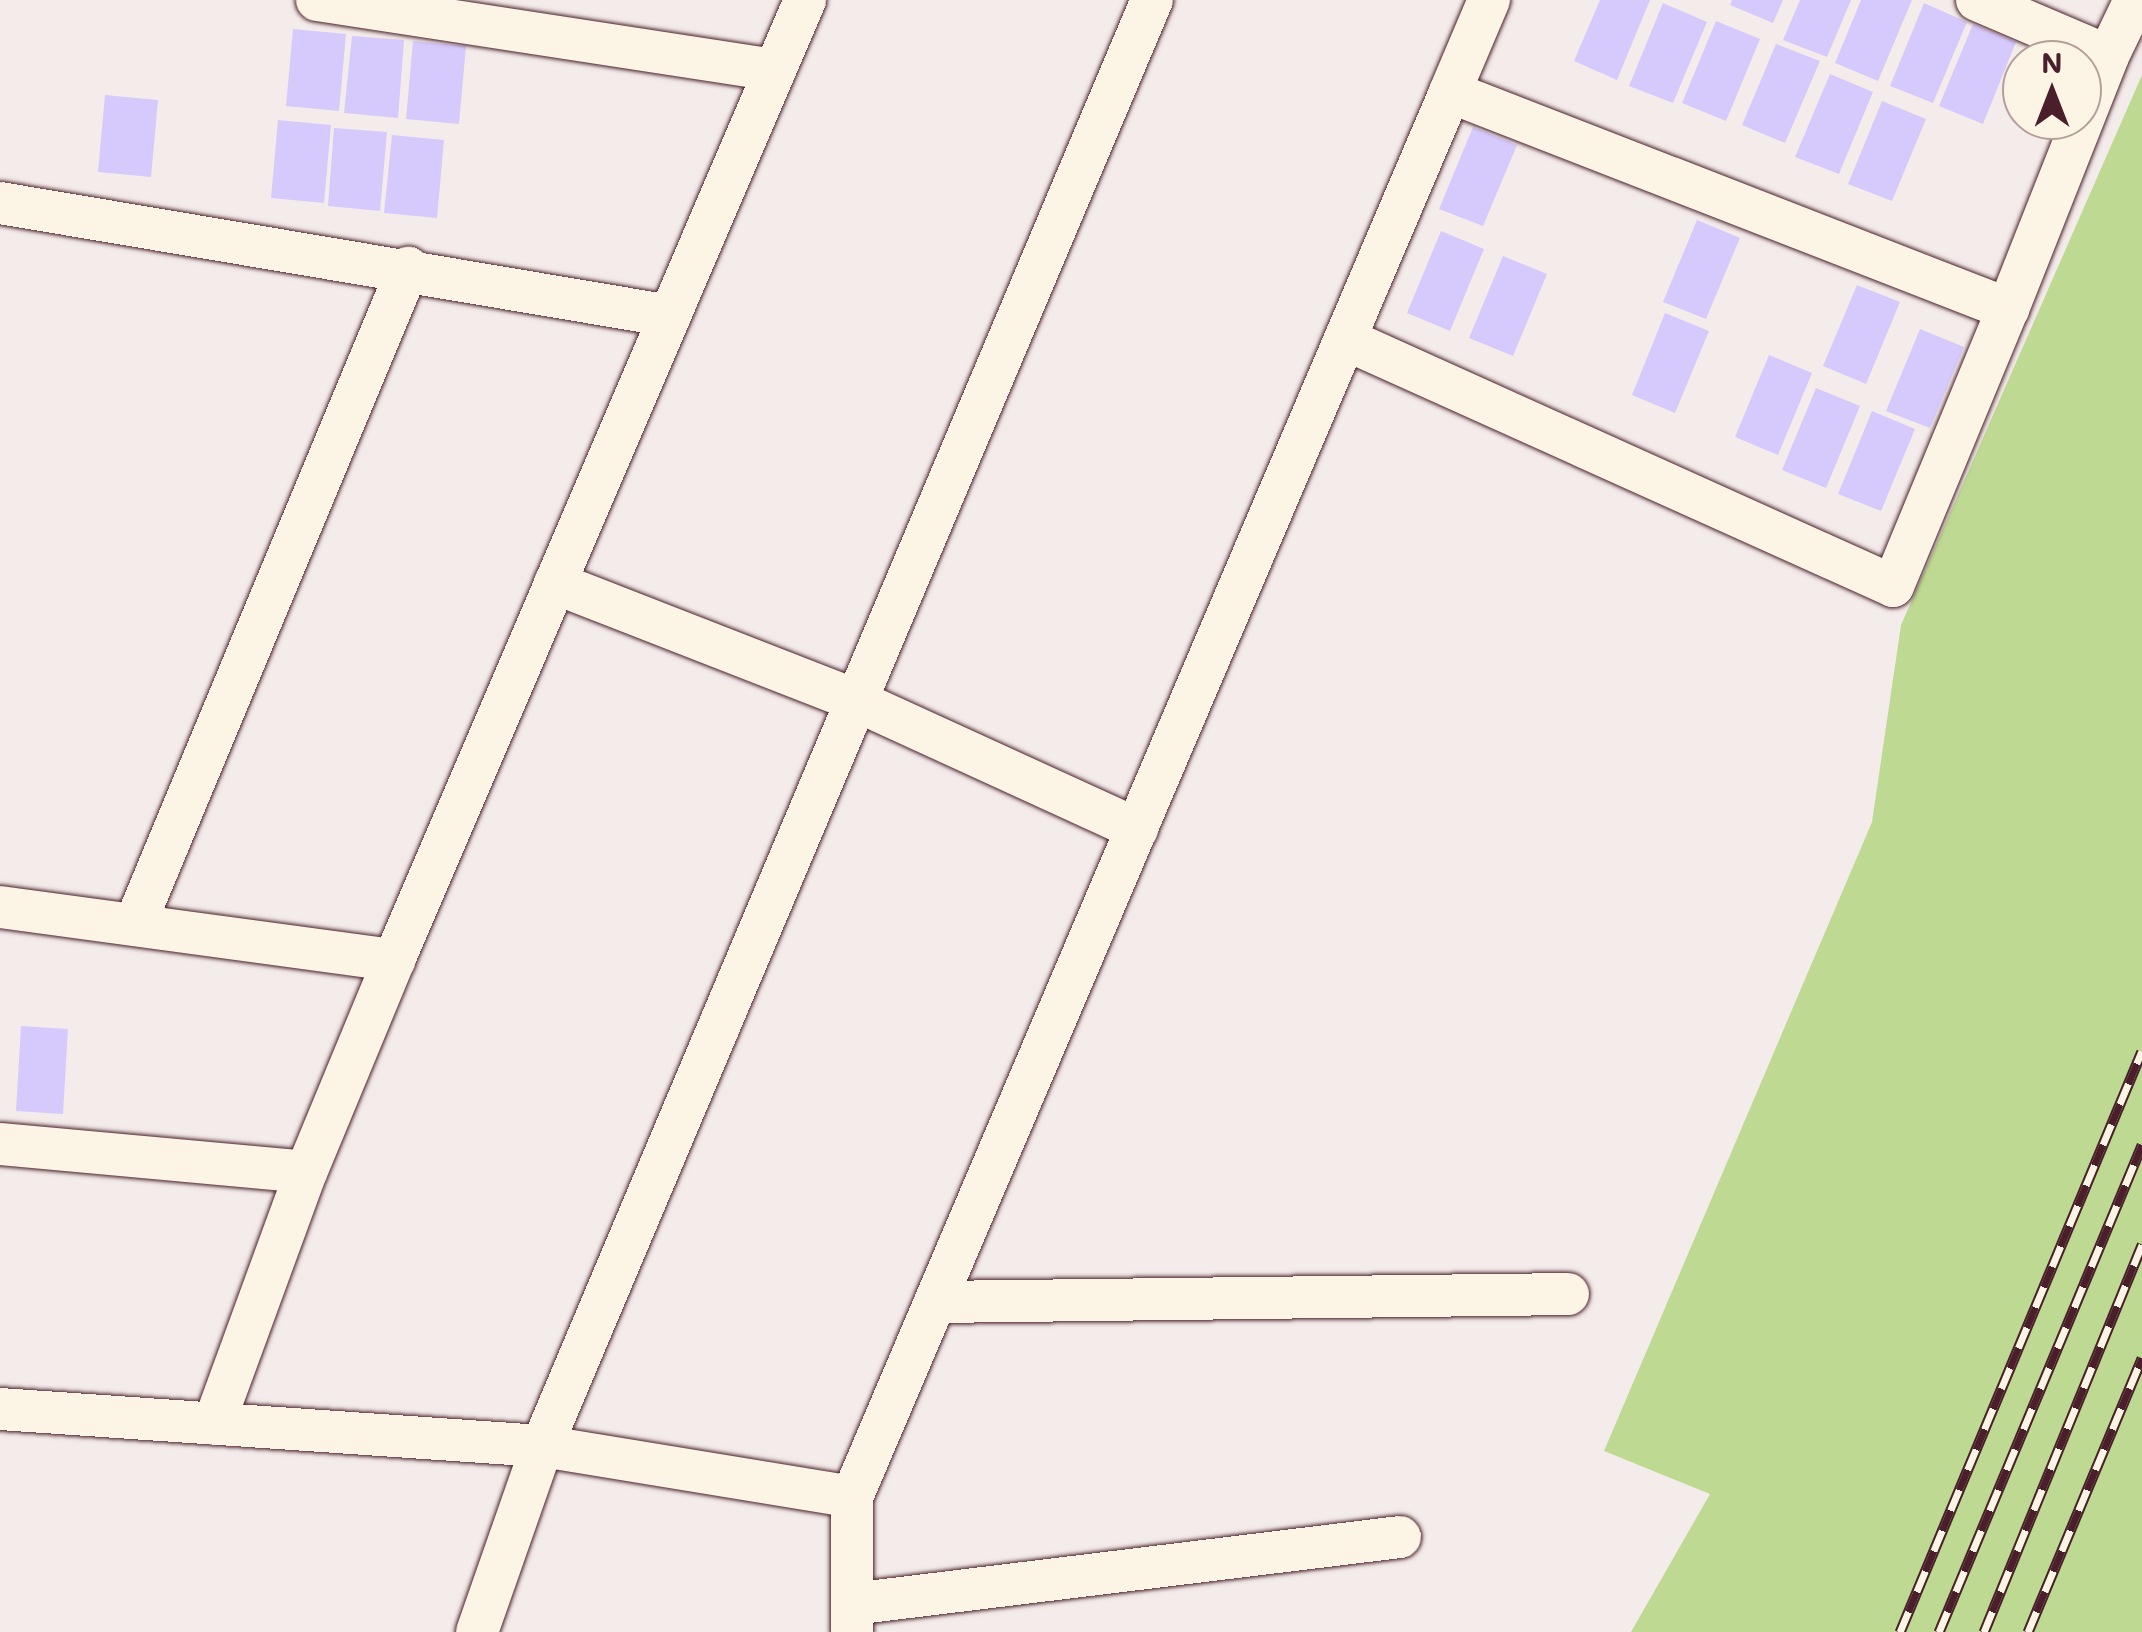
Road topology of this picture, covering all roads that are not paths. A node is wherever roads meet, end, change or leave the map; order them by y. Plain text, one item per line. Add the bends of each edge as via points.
1 (317, 0) edge
2 (805, 0) edge
3 (1152, 0) edge
4 (1488, 0) edge
5 (1978, 0) edge
6 (2135, 0) edge
7 (2108, 56) junction
8 (775, 70) junction
9 (1450, 92) junction
10 (0, 203) edge
11 (408, 268) junction
12 (2008, 309) junction
13 (670, 316) junction
14 (1345, 340) junction
15 (555, 583) junction
16 (857, 700) junction
17 (1137, 828) junction
18 (0, 907) edge
19 (136, 924) junction
20 (394, 960) junction
21 (0, 1144) edge
22 (306, 1172) junction
23 (1568, 1294) dead end
24 (936, 1302) junction
25 (0, 1409) edge
26 (214, 1424) junction
27 (542, 1446) junction
28 (852, 1497) junction
29 (1400, 1537) dead end
30 (852, 1618) edge
31 (477, 1632) edge

1 - 8 street
2 - 8 street
3 - 16 street
4 - 9 street
5 - 7 street
6 - 7 street
7 - 12 street
8 - 13 street
9 - 12 street
9 - 14 street
10 - 11 street
11 - 13 street
11 - 19 street
12 - 14 street via 1893,586
13 - 15 street
14 - 17 street
15 - 16 street
15 - 20 street
16 - 17 street
16 - 27 street
17 - 24 street
18 - 19 street
19 - 20 street
20 - 22 street
21 - 22 street
22 - 26 street
23 - 24 street
24 - 28 street
25 - 26 street
26 - 27 street
27 - 28 street
27 - 31 street
28 - 30 street
29 - 30 street

